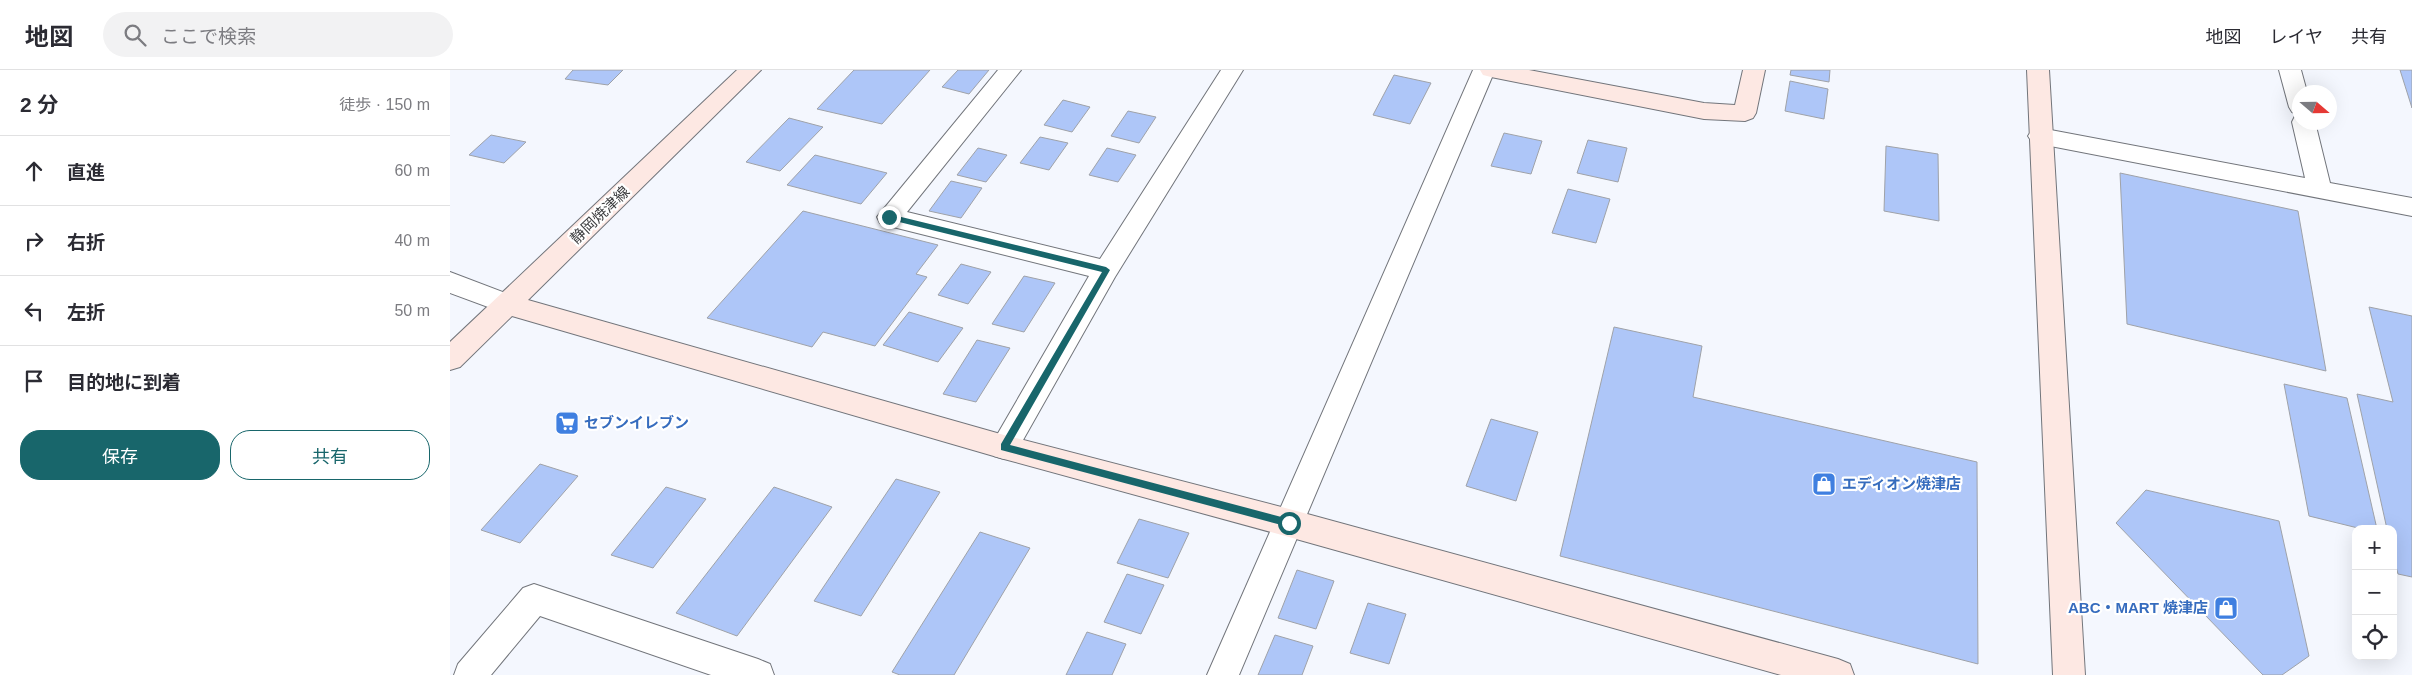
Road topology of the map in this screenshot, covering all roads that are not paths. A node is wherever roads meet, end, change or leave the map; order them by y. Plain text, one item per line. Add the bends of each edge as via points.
1 (750, 70) edge
2 (1010, 70) edge
3 (1232, 70) edge
4 (1484, 70) edge
5 (1491, 70) edge
6 (1754, 70) edge
7 (2038, 70) edge
8 (2290, 70) edge
9 (2294, 85) edge
10 (2305, 130) edge
11 (2040, 136) junction
12 (2320, 189) junction
13 (2412, 207) edge
14 (1106, 270) junction
15 (450, 282) edge
16 (508, 304) junction
17 (450, 359) edge
18 (1004, 447) junction
19 (1289, 523) junction
20 (470, 675) edge
21 (758, 675) edge
22 (1223, 675) edge
23 (1838, 675) edge
24 (2069, 675) edge

1 - 16 street, 静岡焼津線
2 - 14 street via 889,217
3 - 14 street
4 - 19 street
5 - 6 street via 1704,111 1745,113
7 - 11 street
8 - 9 street
10 - 12 street
11 - 12 street
11 - 24 street
12 - 13 street
14 - 18 street
15 - 16 street
16 - 17 street, 静岡焼津線
16 - 18 street
18 - 19 street
19 - 22 street
19 - 23 street
20 - 21 street via 534,599

